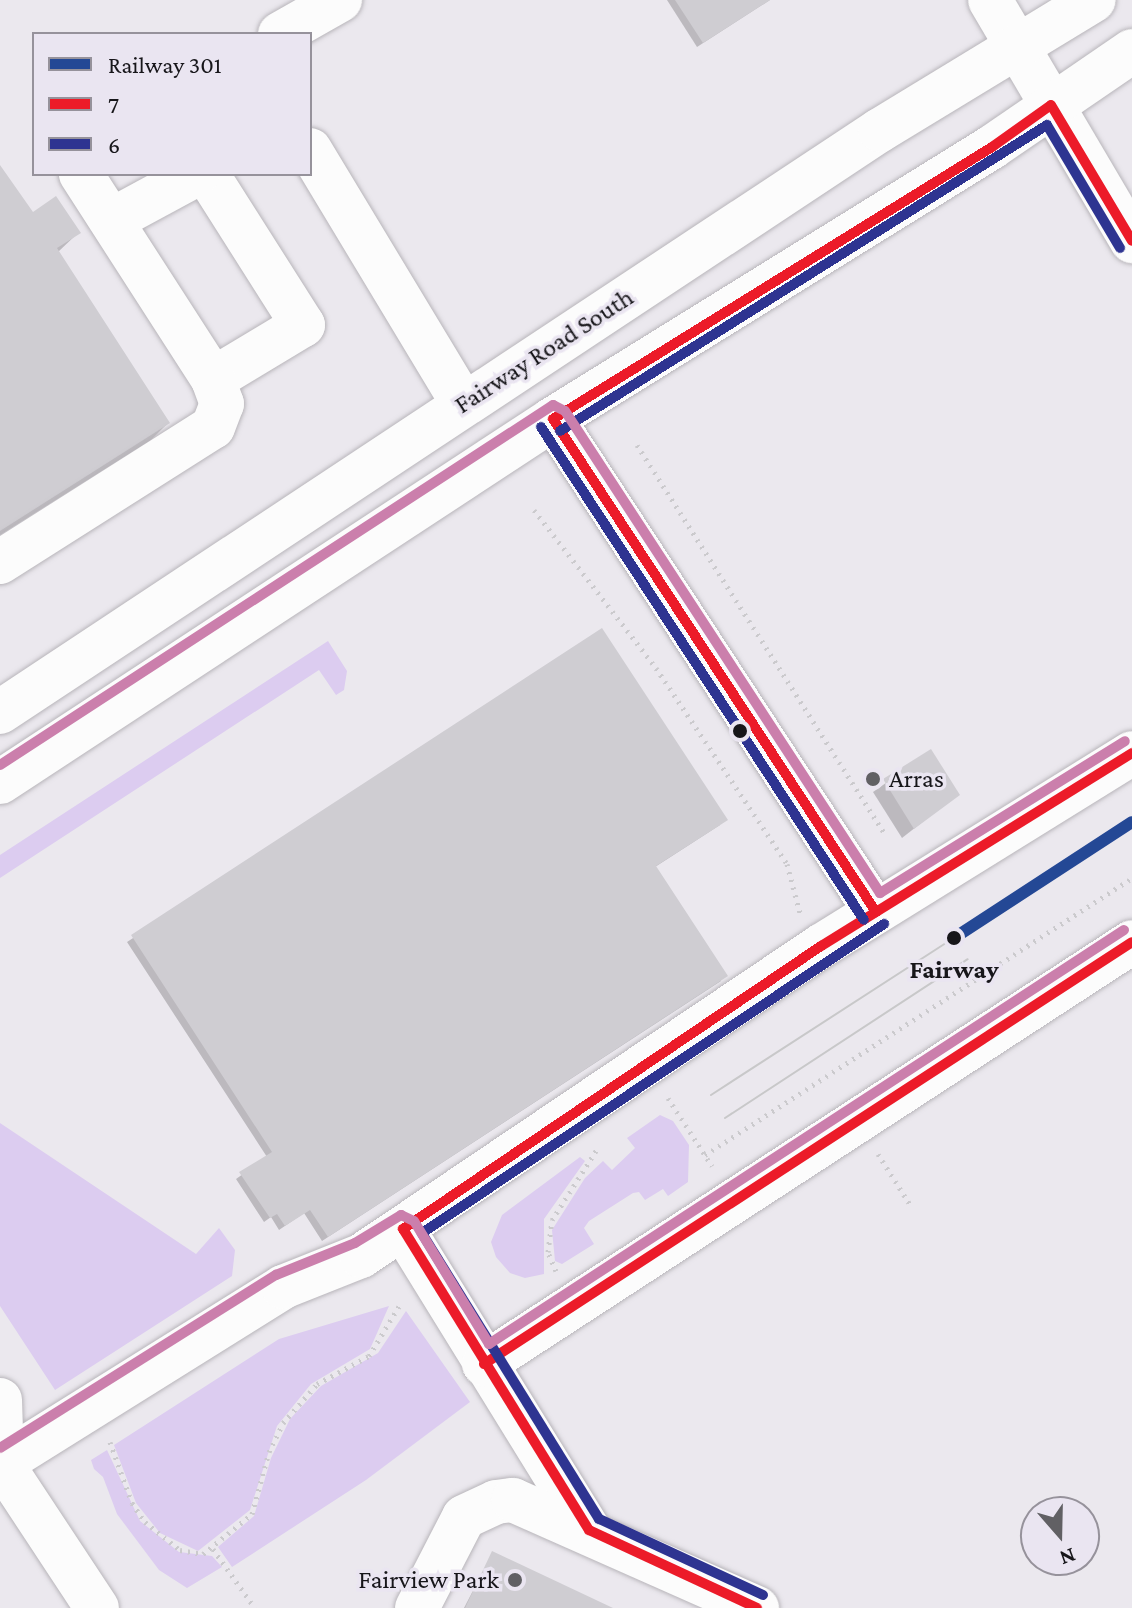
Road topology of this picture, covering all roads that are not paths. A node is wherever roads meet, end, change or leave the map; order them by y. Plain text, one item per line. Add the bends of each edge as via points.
1 (340, 0) edge
2 (990, 0) edge
3 (1094, 0) edge
4 (284, 32) edge
5 (1017, 44) junction
6 (1132, 51) edge
7 (1051, 105) junction
8 (312, 153) edge
9 (82, 176) edge
10 (193, 176) edge
11 (208, 176) edge
12 (112, 220) junction
13 (1132, 241) edge
14 (213, 379) junction
15 (463, 404) junction
16 (553, 419) junction
17 (0, 562) edge
18 (0, 712) edge
19 (1132, 753) edge
20 (0, 782) edge
21 (876, 912) junction
22 (1132, 942) edge
23 (403, 1229) junction
24 (484, 1364) junction
25 (0, 1400) edge
26 (1, 1463) edge
27 (589, 1530) junction
28 (97, 1608) edge
29 (417, 1608) edge
30 (757, 1608) edge

1 - 4 main road
2 - 5 main road
3 - 5 main road, Fairway Road South
5 - 7 main road
5 - 15 main road, Fairway Road South
6 - 7 main road
7 - 13 main road
7 - 16 main road via 992,147
8 - 15 main road
9 - 12 main road
10 - 12 main road
11 - 14 main road via 303,325
12 - 14 main road
14 - 17 main road via 222,404 213,427
15 - 18 main road, Fairway Road South
16 - 20 main road
16 - 21 main road
19 - 21 main road
21 - 23 main road
22 - 24 main road
23 - 24 main road
23 - 26 main road via 361,1256 283,1287
24 - 27 main road
25 - 26 main road
26 - 28 main road
27 - 29 main road via 513,1500 496,1502 464,1517
27 - 30 main road

